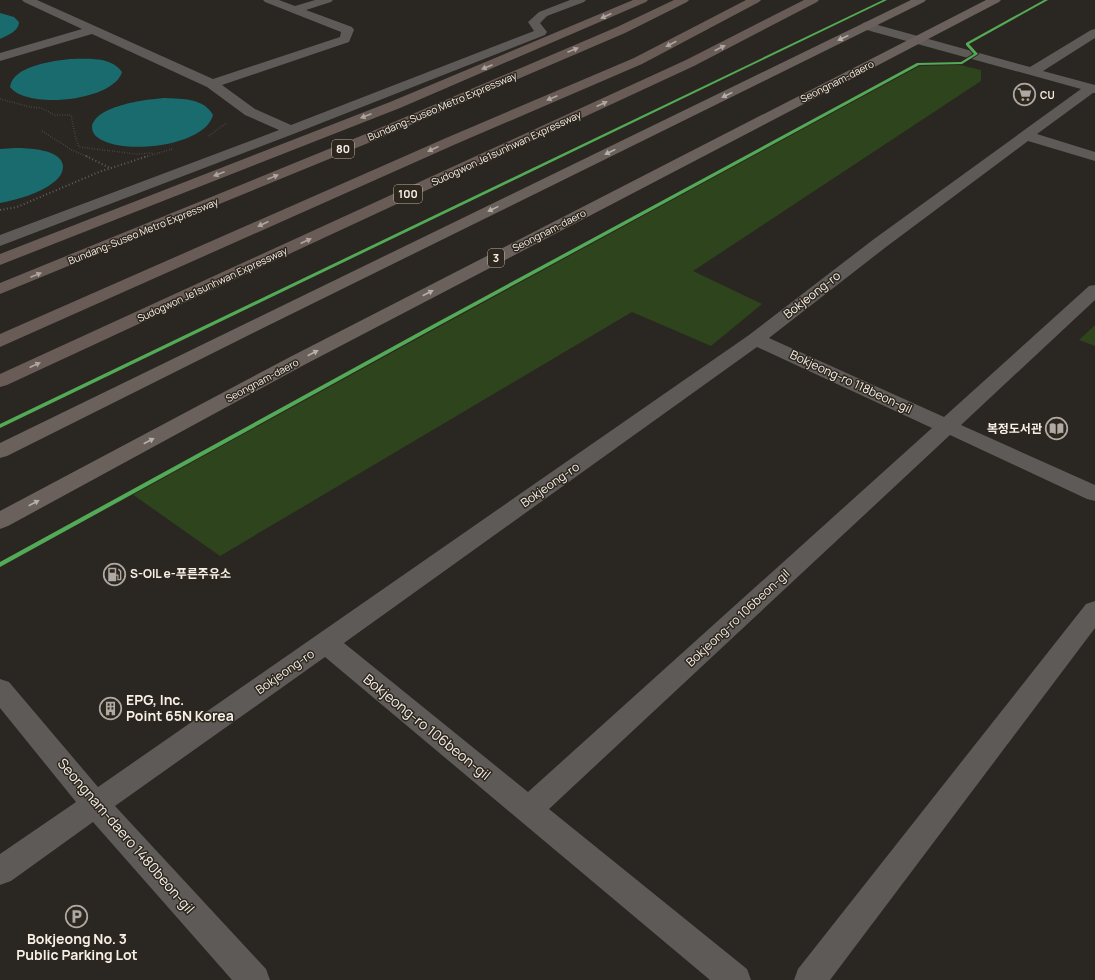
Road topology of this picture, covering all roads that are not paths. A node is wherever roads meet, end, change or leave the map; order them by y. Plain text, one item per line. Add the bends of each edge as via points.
1 (28, 0) edge
2 (269, 0) edge
3 (327, 0) edge
4 (580, 0) edge
5 (642, 0) edge
6 (683, 0) edge
7 (755, 0) edge
8 (813, 0) edge
9 (920, 0) edge
10 (995, 0) edge
11 (295, 10) junction
12 (867, 26) junction
13 (92, 30) junction
14 (1095, 32) edge
15 (916, 40) junction
16 (0, 57) edge
17 (1033, 72) junction
18 (212, 84) junction
19 (1093, 88) edge
20 (291, 130) junction
21 (1025, 135) junction
22 (1095, 157) edge
23 (0, 241) edge
24 (0, 260) edge
25 (0, 289) edge
26 (1095, 290) edge
27 (756, 338) junction
28 (0, 341) edge
29 (0, 382) edge
30 (946, 426) junction
31 (0, 451) edge
32 (1095, 494) edge
33 (0, 521) edge
34 (1095, 610) edge
35 (326, 644) junction
36 (0, 689) edge
37 (95, 804) junction
38 (529, 810) junction
39 (0, 871) edge
40 (254, 980) edge
41 (735, 980) edge
42 (810, 980) edge

1 - 13 street
2 - 11 street
3 - 11 street
4 - 20 street via 543,14 534,22 541,32
5 -> 24 highway, Bundang-Suseo Metro Expressway / 80 via 395,104
25 -> 6 highway, Bundang-Suseo Metro Expressway / 80 via 373,136 621,30
7 -> 28 highway, 100 via 638,61
29 -> 8 highway, Sudogwon Je1sunhwan Expressway / 100 via 675,70
9 - 12 main road
10 - 15 main road, Seongnam-daero / 3
11 - 18 street via 348,30 345,39
12 - 15 street
12 -> 31 main road
13 - 16 street
13 - 18 street
14 - 17 street
15 - 17 street
33 -> 15 main road, Seongnam-daero / 3 via 297,361
17 - 19 street
18 - 20 street via 250,112
19 - 21 street, Bokjeong-ro
20 - 23 street
21 - 22 street
21 - 27 street, Bokjeong-ro
26 - 30 street
27 - 30 street, Bokjeong-ro 118beon-gil
27 - 35 street, Bokjeong-ro
30 - 32 street, Bokjeong-ro 118beon-gil
30 - 38 street, Bokjeong-ro 106beon-gil
34 - 42 street
35 - 37 street, Bokjeong-ro
35 - 38 street, Bokjeong-ro 106beon-gil
36 - 37 street, Seongnam-daero 1480beon-gil
37 - 39 street, Bokjeong-ro
37 - 40 street, Seongnam-daero 1480beon-gil
38 - 41 street, Bokjeong-ro 106beon-gil

